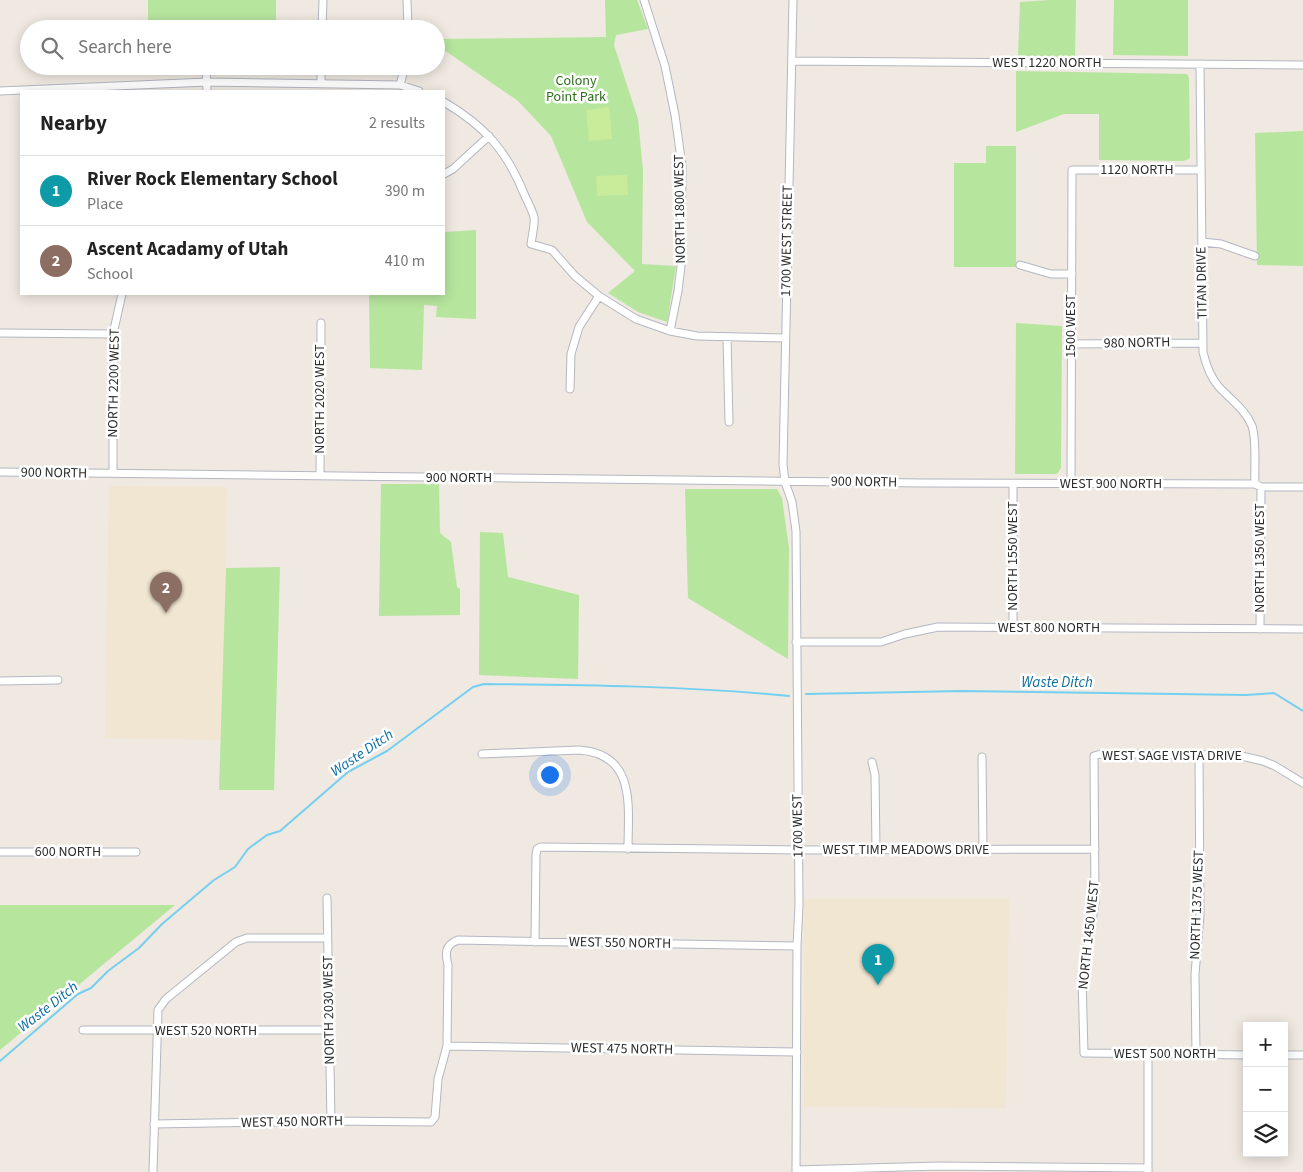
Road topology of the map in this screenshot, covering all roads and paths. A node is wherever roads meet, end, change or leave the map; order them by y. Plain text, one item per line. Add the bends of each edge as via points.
1 (323, 0) edge
2 (407, 0) edge
3 (644, 0) edge
4 (793, 0) edge
5 (322, 20) edge
6 (408, 20) edge
7 (792, 61) junction
8 (1200, 64) junction
9 (1303, 65) edge
10 (206, 75) edge
11 (321, 75) edge
12 (403, 75) edge
13 (206, 82) junction
14 (321, 84) junction
15 (400, 85) junction
16 (20, 90) edge
17 (37, 90) edge
18 (206, 90) edge
19 (416, 90) edge
20 (0, 91) edge
21 (445, 103) edge
22 (490, 136) junction
23 (1072, 170) joint
24 (1201, 170) junction
25 (445, 173) edge
26 (1202, 242) junction
27 (1255, 256) dead end
28 (1020, 265) dead end
29 (1072, 274) junction
30 (122, 295) edge
31 (599, 296) junction
32 (321, 323) dead end
33 (670, 331) junction
34 (0, 332) edge
35 (113, 334) junction
36 (728, 336) junction
37 (785, 338) junction
38 (1203, 343) junction
39 (1071, 344) junction
40 (570, 389) dead end
41 (729, 422) dead end
42 (0, 472) edge
43 (113, 474) junction
44 (320, 476) junction
45 (785, 482) junction
46 (918, 483) joint
47 (1071, 483) junction
48 (1013, 484) junction
49 (1258, 486) junction
50 (1303, 487) edge
51 (1013, 628) junction
52 (1260, 628) junction
53 (1303, 629) edge
54 (796, 642) junction
55 (58, 680) dead end
56 (0, 682) edge
57 (482, 754) dead end
58 (1199, 755) junction
59 (1094, 756) joint
60 (982, 757) dead end
61 (872, 762) dead end
62 (1303, 783) edge
63 (1094, 848) junction
64 (628, 849) junction
65 (984, 849) junction
66 (798, 850) junction
67 (876, 850) junction
68 (0, 852) edge
69 (136, 852) dead end
70 (327, 898) dead end
71 (327, 938) junction
72 (535, 942) junction
73 (796, 946) junction
74 (83, 1030) dead end
75 (329, 1030) junction
76 (157, 1031) junction
77 (447, 1046) junction
78 (796, 1052) junction
79 (1084, 1053) joint
80 (1148, 1054) junction
81 (1196, 1054) junction
82 (1243, 1055) edge
83 (1288, 1055) edge
84 (1303, 1055) edge
85 (331, 1121) junction
86 (154, 1124) junction
87 (939, 1169) edge
88 (1148, 1170) edge
89 (796, 1171) edge
90 (153, 1172) edge

1 - 5 street
2 - 6 street
3 - 33 street, NORTH 1800 WEST via 665,66 682,166 681,266
4 - 7 street, 1700 WEST STREET
7 - 8 street, WEST 1220 NORTH
7 - 37 street, 1700 WEST STREET
8 - 9 street, WEST 1220 NORTH
8 - 24 street, TITAN DRIVE
10 - 13 street
11 - 14 street
12 - 15 street
13 - 14 street
13 - 17 street
13 - 18 street
14 - 15 street
15 - 19 street
16 - 20 street
21 - 22 street via 466,115
22 - 25 street
22 - 31 street via 506,155 534,218 531,244 552,250
23 - 24 street, 1120 NORTH
23 - 29 street, 1500 WEST
24 - 26 street, TITAN DRIVE
26 - 27 street via 1221,244
26 - 38 street, TITAN DRIVE
28 - 29 street via 1051,274
29 - 39 street, 1500 WEST
30 - 35 street, NORTH 2200 WEST
31 - 33 street via 636,320
31 - 40 street via 579,327 571,354
32 - 44 street, NORTH 2020 WEST
33 - 36 street via 697,336
34 - 35 street
35 - 43 street, NORTH 2200 WEST
36 - 37 street
36 - 41 street
37 - 45 street, 1700 WEST STREET
38 - 39 street, 980 NORTH
38 - 49 street, TITAN DRIVE via 1205,361 1212,378 1252,426
39 - 47 street, 1500 WEST
42 - 43 street, 900 NORTH
43 - 44 street, 900 NORTH
44 - 45 street, 900 NORTH
45 - 46 street, 900 NORTH
45 - 54 street, 1700 WEST via 796,531
46 - 48 street, WEST 900 NORTH
47 - 48 street, WEST 900 NORTH
47 - 49 street, WEST 900 NORTH
48 - 51 street, NORTH 1550 WEST
49 - 50 street, WEST 900 NORTH
49 - 52 street, NORTH 1350 WEST
51 - 52 street, WEST 800 NORTH
51 - 54 street, WEST 800 NORTH via 938,627 881,642
52 - 53 street, WEST 800 NORTH
54 - 66 street, 1700 WEST
55 - 56 street
57 - 64 street via 585,751 613,762 628,792
58 - 59 street, WEST SAGE VISTA DRIVE
58 - 62 street, WEST SAGE VISTA DRIVE via 1250,757 1275,766
58 - 81 street, NORTH 1375 WEST
59 - 63 street, NORTH 1450 WEST
60 - 65 street
61 - 67 street
63 - 65 street, WEST TIMP MEADOWS DRIVE
63 - 79 street, NORTH 1450 WEST via 1095,903 1082,978
64 - 66 street, WEST TIMP MEADOWS DRIVE
64 - 72 street, WEST TIMP MEADOWS DRIVE via 537,849
65 - 67 street, WEST TIMP MEADOWS DRIVE
66 - 67 street, WEST TIMP MEADOWS DRIVE
66 - 73 street, 1700 WEST
68 - 69 street, 600 NORTH
70 - 71 street, NORTH 2030 WEST
71 - 75 street, NORTH 2030 WEST
71 - 76 street via 247,938 236,942 166,999 158,1010
72 - 73 street, WEST 550 NORTH
72 - 77 street, WEST 550 NORTH via 458,940 446,948
73 - 78 street, 1700 WEST
74 - 76 street, WEST 520 NORTH
75 - 76 street, WEST 520 NORTH
75 - 85 street, NORTH 2030 WEST
76 - 86 street
77 - 78 street, WEST 475 NORTH
77 - 85 street, WEST 450 NORTH via 438,1079 435,1117 431,1122
78 - 89 street, 1700 WEST
79 - 80 street, WEST 500 NORTH
80 - 81 street, WEST 500 NORTH
80 - 88 street
81 - 82 street, WEST 500 NORTH
83 - 84 street
85 - 86 street, WEST 450 NORTH
86 - 90 street
87 - 88 street
87 - 89 street

